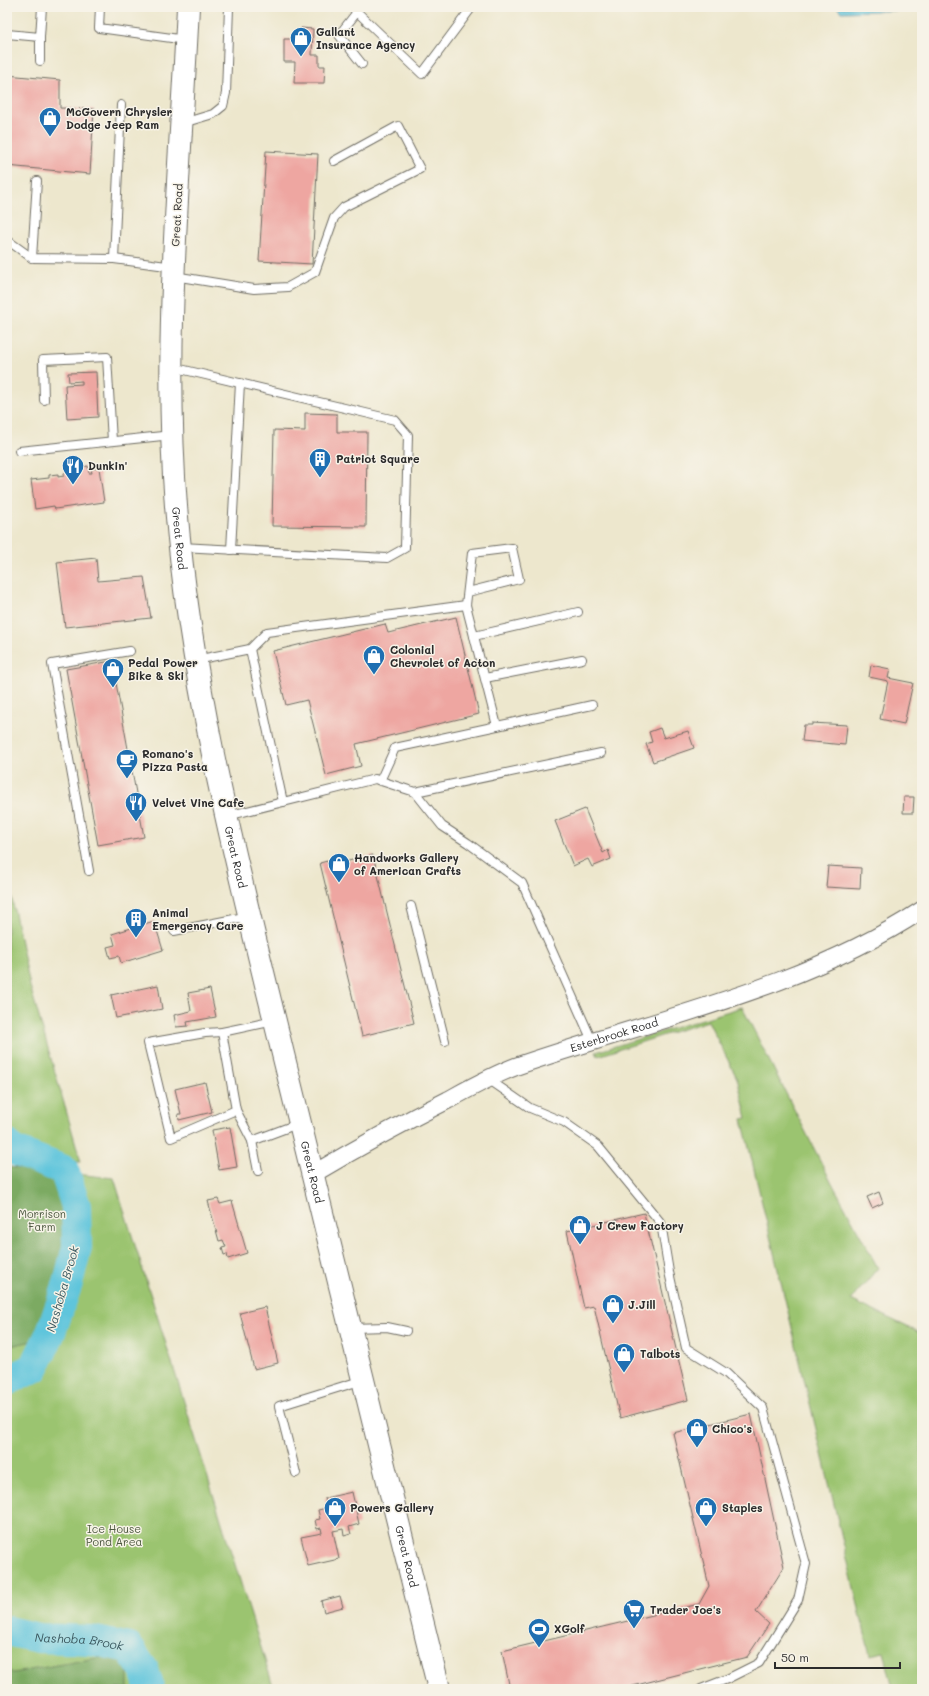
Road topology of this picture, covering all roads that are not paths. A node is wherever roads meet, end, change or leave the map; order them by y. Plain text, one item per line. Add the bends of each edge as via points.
1 (42, 7) edge
2 (100, 7) edge
3 (188, 7) edge
4 (229, 7) edge
5 (472, 7) edge
6 (354, 10) edge
7 (7, 34) edge
8 (40, 37) junction
9 (187, 40) junction
10 (40, 61) dead end
11 (362, 64) dead end
12 (121, 105) dead end
13 (182, 123) junction
14 (334, 161) dead end
15 (37, 181) dead end
16 (7, 240) edge
17 (32, 258) junction
18 (114, 259) junction
19 (174, 272) junction
20 (172, 367) junction
21 (240, 383) junction
22 (44, 400) dead end
23 (173, 435) junction
24 (112, 441) junction
25 (19, 451) dead end
26 (181, 547) junction
27 (231, 550) junction
28 (468, 592) junction
29 (466, 605) junction
30 (578, 612) dead end
31 (474, 636) junction
32 (250, 649) junction
33 (130, 651) dead end
34 (582, 659) dead end
35 (196, 660) junction
36 (485, 678) junction
37 (592, 705) dead end
38 (497, 726) junction
39 (601, 754) dead end
40 (380, 780) junction
41 (415, 792) junction
42 (283, 802) junction
43 (227, 816) junction
44 (89, 870) dead end
45 (411, 906) dead end
46 (922, 910) edge
47 (250, 916) junction
48 (174, 931) dead end
49 (275, 1021) junction
50 (222, 1032) junction
51 (445, 1041) dead end
52 (593, 1043) junction
53 (488, 1079) junction
54 (236, 1110) junction
55 (300, 1122) junction
56 (252, 1141) junction
57 (258, 1171) dead end
58 (313, 1174) junction
59 (351, 1328) junction
60 (406, 1331) dead end
61 (364, 1380) junction
62 (296, 1473) dead end
63 (439, 1689) edge
64 (701, 1689) edge

1 - 8 lane
2 - 9 lane via 99,28
3 - 9 main road, Great Road
4 - 13 lane via 226,93 223,106 213,114
5 - 6 lane via 422,74
6 - 11 lane via 339,36
7 - 8 lane
8 - 10 lane
9 - 13 main road, Great Road
12 - 18 lane
13 - 19 main road, Great Road
14 - 19 lane via 398,126 420,169 344,207 334,218 315,272 288,287 254,289
15 - 17 lane
16 - 17 lane
17 - 18 lane
18 - 19 lane
19 - 20 main road, Great Road
20 - 21 lane
20 - 23 main road, Great Road
21 - 27 lane
21 - 27 lane via 395,420 408,435 405,548 387,558
22 - 24 lane via 43,360 107,357
23 - 24 lane
23 - 26 main road, Great Road
24 - 25 lane
26 - 27 lane
26 - 35 main road, Great Road
28 - 28 lane via 472,553 512,548 519,579
28 - 29 lane
29 - 31 lane
29 - 32 lane via 267,632
30 - 31 lane
31 - 36 lane
32 - 35 lane
32 - 42 lane
33 - 44 lane via 52,664
34 - 36 lane
35 - 43 main road, Great Road via 211,747
36 - 38 lane
37 - 38 lane
38 - 40 lane via 395,748
39 - 41 lane
40 - 41 lane
40 - 42 lane via 375,779
41 - 52 lane via 442,826 522,882
42 - 43 lane
43 - 47 main road, Great Road
45 - 51 lane
46 - 52 street, Esterbrook Road via 893,929 826,962 768,985
47 - 48 lane
47 - 49 main road, Great Road
49 - 50 lane
49 - 55 main road, Great Road
50 - 54 lane
50 - 54 lane via 148,1043 172,1138
52 - 53 street, Esterbrook Road via 516,1067
53 - 58 street, Esterbrook Road via 382,1133
53 - 64 lane via 530,1108 564,1122 598,1146 661,1223 686,1348 726,1373 763,1408 806,1564 798,1600 759,1663
54 - 56 lane
55 - 56 lane
55 - 58 main road, Great Road
56 - 57 lane
58 - 59 main road, Great Road
59 - 60 lane via 388,1327
59 - 61 main road, Great Road
61 - 62 lane via 279,1406
61 - 63 main road, Great Road

